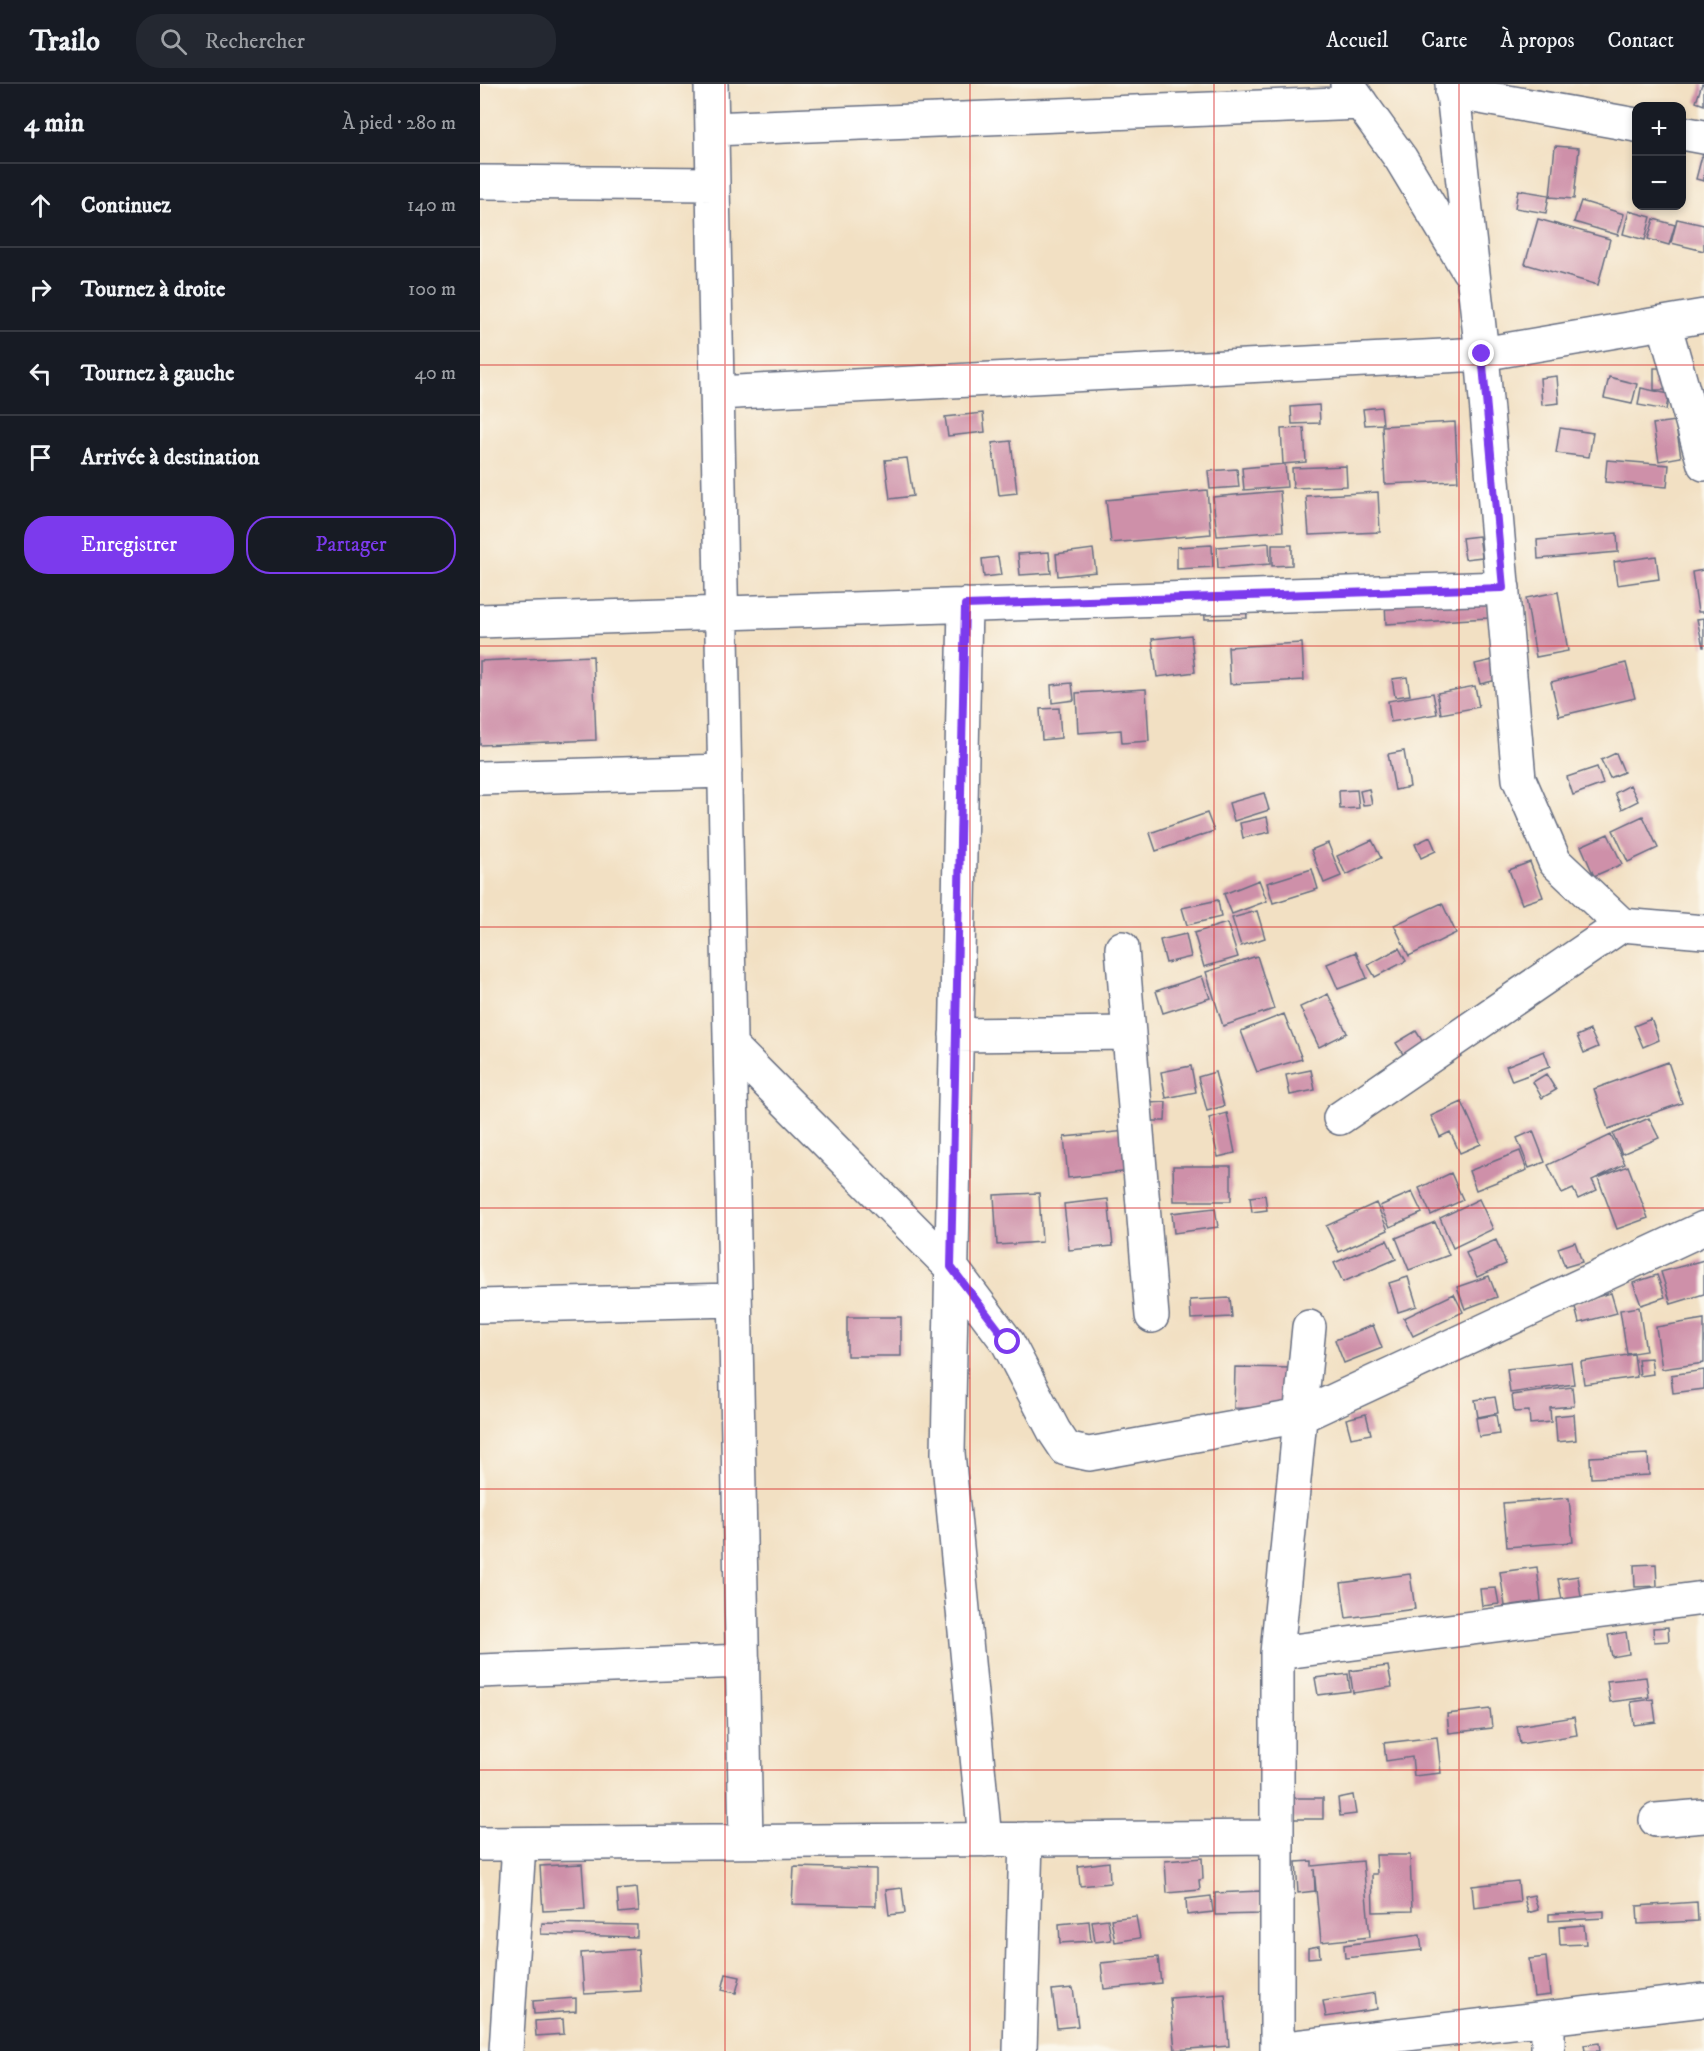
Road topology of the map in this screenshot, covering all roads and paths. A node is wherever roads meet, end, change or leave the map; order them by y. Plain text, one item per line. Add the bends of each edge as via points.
1 (711, 84) edge
2 (1452, 88) edge
3 (1354, 93) edge
4 (1632, 124) edge
5 (712, 129) junction
6 (1686, 134) edge
7 (1704, 137) edge
8 (480, 182) edge
9 (713, 184) junction
10 (1473, 279) junction
11 (1704, 316) edge
12 (1664, 323) junction
13 (1482, 354) junction
14 (717, 393) junction
15 (1704, 464) edge
16 (1503, 588) junction
17 (965, 605) junction
18 (722, 613) junction
19 (480, 621) edge
20 (725, 771) junction
21 (480, 777) edge
22 (1622, 925) junction
23 (1704, 932) edge
24 (1122, 948) dead end
25 (1129, 1033) junction
26 (956, 1035) junction
27 (730, 1045) junction
28 (1340, 1118) dead end
29 (1704, 1228) edge
30 (951, 1267) junction
31 (735, 1299) junction
32 (480, 1306) edge
33 (1152, 1316) dead end
34 (1309, 1327) dead end
35 (1301, 1416) junction
36 (1704, 1598) edge
37 (1277, 1653) junction
38 (743, 1661) junction
39 (480, 1671) edge
40 (1704, 1816) edge
41 (1656, 1820) dead end
42 (1277, 1837) junction
43 (1026, 1839) junction
44 (985, 1840) junction
45 (746, 1842) junction
46 (480, 1844) edge
47 (519, 1844) junction
48 (1704, 2000) edge
49 (1548, 2018) junction
50 (1277, 2050) edge
51 (506, 2051) edge
52 (1020, 2051) edge
53 (1548, 2051) edge

1 - 5 street
2 - 4 street
2 - 10 street
3 - 5 street
3 - 10 street via 1401,159
5 - 9 street
6 - 7 street
8 - 9 street
9 - 14 street
10 - 13 street
11 - 12 street
12 - 13 street
12 - 15 street
13 - 14 street
13 - 16 street
14 - 18 street
16 - 17 street
16 - 22 street via 1520,779 1556,862
17 - 18 street
17 - 26 street
18 - 19 street
18 - 20 street
20 - 21 street
20 - 27 street
22 - 23 street
22 - 28 street
24 - 25 street
25 - 26 street
25 - 33 street
26 - 30 street
27 - 30 street
27 - 31 street
29 - 35 street
30 - 35 street via 1008,1342 1066,1449 1089,1454
30 - 44 street via 948,1453
31 - 32 street
31 - 38 street
34 - 35 street
35 - 37 street
36 - 37 street
37 - 42 street
38 - 39 street
38 - 45 street
40 - 41 street
42 - 43 street
42 - 50 street
43 - 44 street
43 - 52 street
44 - 45 street
45 - 47 street
46 - 47 street
47 - 51 street
48 - 49 street
49 - 50 street
49 - 53 street

